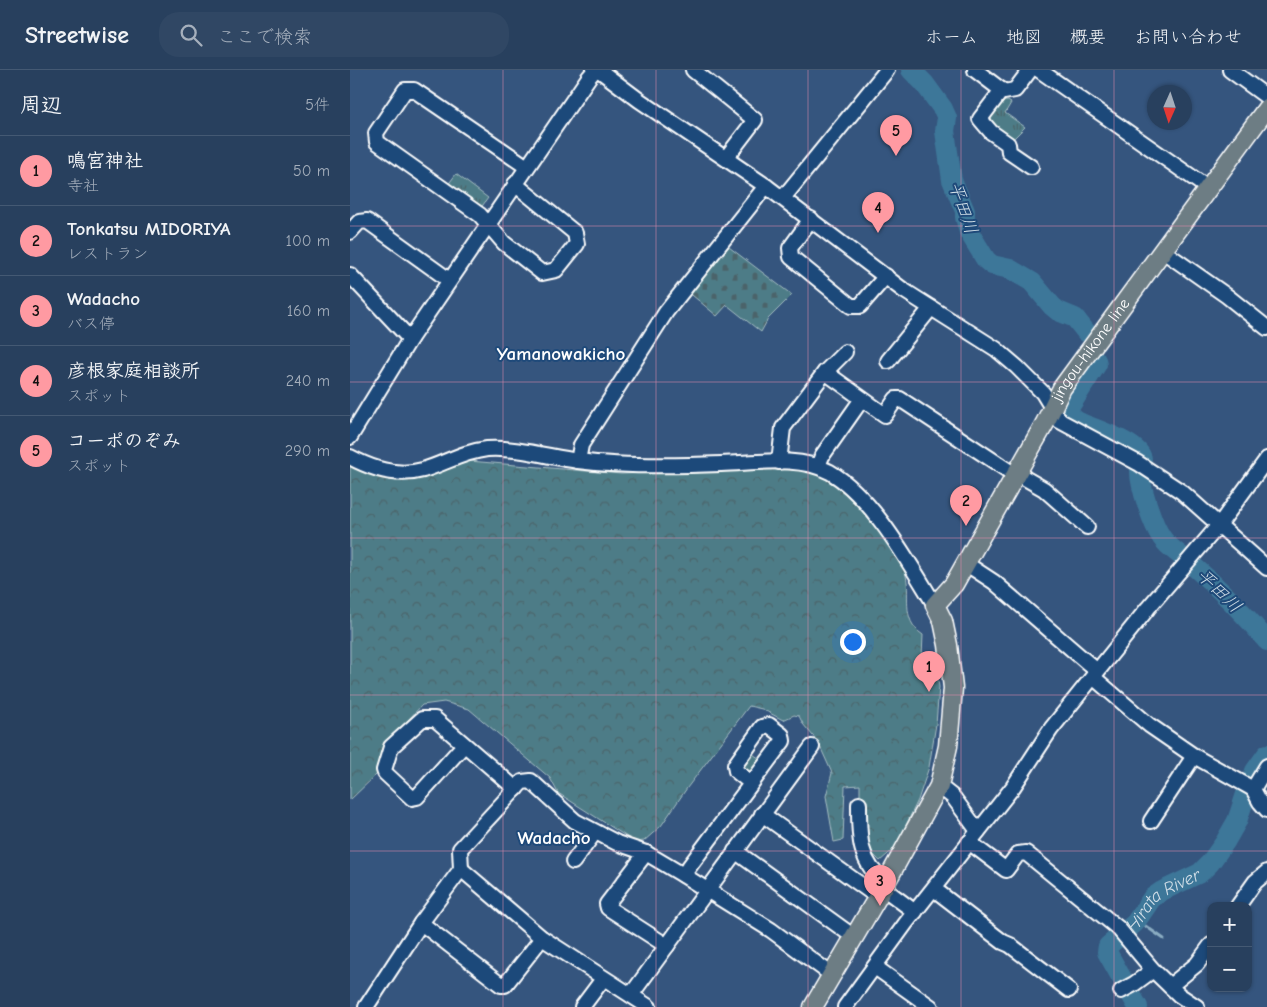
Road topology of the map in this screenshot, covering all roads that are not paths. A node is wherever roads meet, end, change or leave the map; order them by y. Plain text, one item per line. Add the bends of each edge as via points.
1 (595, 70) edge
2 (599, 70) edge
3 (693, 70) edge
4 (887, 70) edge
5 (975, 70) edge
6 (1030, 70) edge
7 (1039, 70) edge
8 (1230, 70) edge
9 (1002, 90) junction
10 (1267, 97) edge
11 (1267, 108) edge
12 (726, 158) junction
13 (527, 167) junction
14 (1031, 168) dead end
15 (515, 184) junction
16 (766, 186) junction
17 (1208, 189) junction
18 (783, 198) junction
19 (811, 219) junction
20 (488, 224) junction
21 (350, 232) edge
22 (1163, 251) junction
23 (350, 275) edge
24 (886, 276) junction
25 (449, 280) junction
26 (931, 308) junction
27 (1267, 328) edge
28 (410, 339) junction
29 (844, 352) dead end
30 (888, 361) dead end
31 (825, 372) junction
32 (862, 399) junction
33 (1052, 408) junction
34 (350, 437) edge
35 (350, 457) edge
36 (1267, 459) edge
37 (578, 461) junction
38 (780, 462) junction
39 (818, 466) junction
40 (1015, 474) junction
41 (1219, 525) junction
42 (1087, 527) dead end
43 (965, 563) junction
44 (1267, 568) edge
45 (935, 605) junction
46 (1095, 674) junction
47 (464, 745) junction
48 (812, 747) dead end
49 (1194, 756) junction
50 (1267, 766) edge
51 (751, 784) dead end
52 (939, 786) junction
53 (516, 788) junction
54 (1253, 789) junction
55 (859, 804) dead end
56 (1267, 810) edge
57 (762, 814) junction
58 (1151, 821) dead end
59 (978, 830) junction
60 (595, 832) junction
61 (970, 842) junction
62 (735, 851) junction
63 (646, 853) junction
64 (573, 862) dead end
65 (461, 869) junction
66 (1267, 872) edge
67 (683, 875) junction
68 (934, 888) junction
69 (883, 889) junction
70 (707, 890) junction
71 (1241, 902) edge
72 (915, 912) junction
73 (421, 923) junction
74 (854, 937) junction
75 (542, 938) junction
76 (667, 946) junction
77 (1210, 947) edge
78 (875, 967) junction
79 (1153, 970) junction
80 (832, 976) junction
81 (603, 979) junction
82 (1170, 986) junction
83 (1126, 988) dead end
84 (1069, 990) dead end
85 (630, 995) junction
86 (647, 1006) edge
87 (366, 1007) edge
88 (582, 1007) edge
89 (813, 1007) edge
90 (845, 1007) edge
91 (931, 1007) edge
92 (1197, 1007) edge

1 - 13 street
2 - 12 street
3 - 12 street via 755,120
4 - 18 street
5 - 9 street
6 - 9 street via 1015,90
7 - 17 street
8 - 10 street
9 - 14 street via 980,119 1008,144 1010,152
11 - 17 main road, jingou-hikone line
12 - 16 street
13 - 15 street
13 - 20 street via 414,90 405,90 376,133 377,142
15 - 20 street
15 - 20 street via 575,233 577,244 556,270 542,273 504,243
16 - 18 street
16 - 37 street via 666,312 581,444
17 - 22 main road, jingou-hikone line
18 - 19 street
19 - 24 street
19 - 24 street via 790,248 791,257 851,306 860,306
20 - 25 street
21 - 25 street via 359,222 367,221
22 - 27 street
22 - 33 main road, jingou-hikone line via 1062,388
23 - 28 street
24 - 26 street
25 - 28 street
26 - 30 street
26 - 33 street via 1017,367 1043,392
28 - 34 street
29 - 31 street
31 - 32 street
31 - 38 street via 783,428
32 - 39 street via 826,449
32 - 40 street via 885,416 896,399 900,399
33 - 40 main road, jingou-hikone line
33 - 41 street via 1060,421 1168,482
35 - 37 street via 389,472 422,470 461,454 491,449
36 - 41 street
37 - 38 street via 664,466
38 - 39 street
39 - 45 street via 848,487 872,510
40 - 42 street via 1044,489
40 - 43 main road, jingou-hikone line
41 - 44 street
41 - 46 street
43 - 45 main road, jingou-hikone line via 954,584
43 - 46 street via 994,582
45 - 52 main road via 948,645 953,688 948,746
46 - 49 street via 1148,724
46 - 59 street
47 - 47 street via 417,797 412,798 384,773 391,747 422,719 435,719
47 - 53 street
48 - 57 street
49 - 54 street
49 - 58 street
50 - 54 street
51 - 67 street
52 - 59 street via 953,797
52 - 69 main road
53 - 60 street via 522,782 531,781 575,821
53 - 65 street via 460,848
54 - 56 street
55 - 69 street via 859,827 865,858
57 - 62 street
57 - 69 street via 868,890
59 - 61 street
60 - 63 street
60 - 64 street
61 - 68 street
61 - 79 street via 1006,870 1018,854 1026,853 1122,933
62 - 70 street
62 - 74 street
63 - 67 street
63 - 76 street via 607,904 608,908
65 - 73 street
65 - 75 street
66 - 71 street
67 - 70 street
68 - 72 street
68 - 84 street
69 - 72 street
69 - 74 main road
70 - 76 street
70 - 80 street via 771,930
72 - 78 street
73 - 75 street via 501,985
73 - 87 street
74 - 80 main road
75 - 81 street
76 - 85 street
77 - 82 street via 1197,964
78 - 90 street
78 - 91 street
79 - 82 street
79 - 83 street
80 - 89 main road
81 - 85 street
81 - 88 street
82 - 92 street
85 - 86 street

